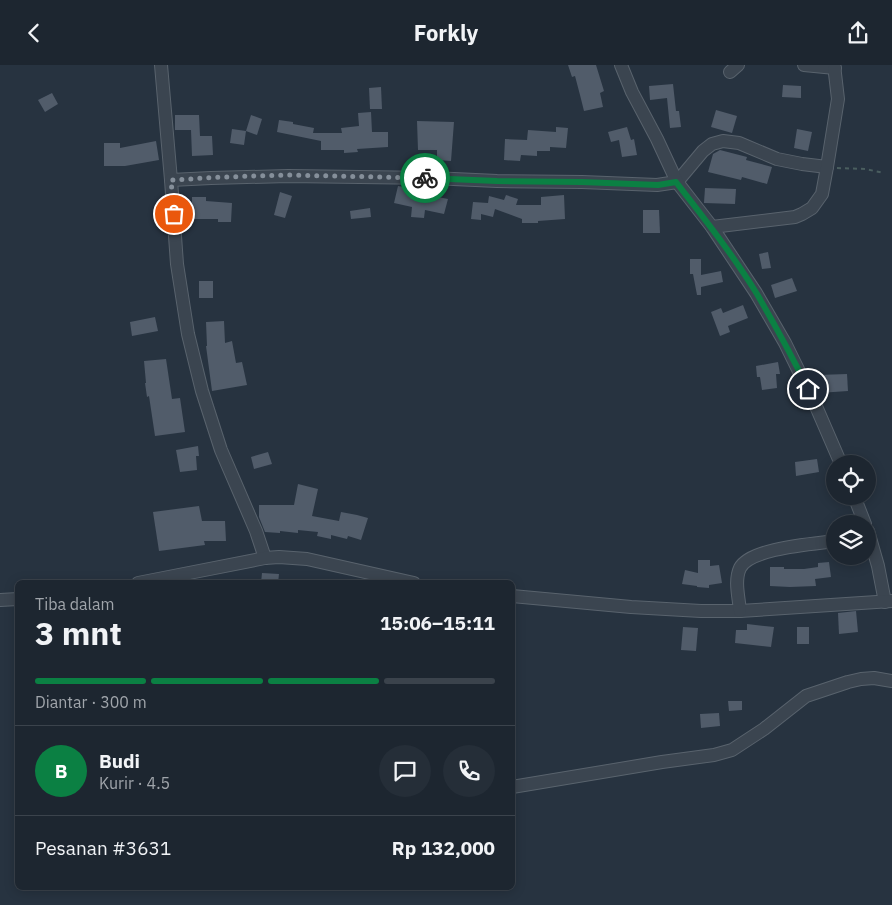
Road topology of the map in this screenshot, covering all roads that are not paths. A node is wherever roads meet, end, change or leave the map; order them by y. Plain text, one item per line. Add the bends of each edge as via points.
1 (161, 65) edge
2 (621, 65) edge
3 (804, 65) edge
4 (834, 67) edge
5 (828, 167) junction
6 (171, 180) junction
7 (676, 182) junction
8 (712, 227) junction
9 (837, 455) edge
10 (826, 542) edge
11 (265, 558) junction
12 (876, 560) edge
13 (165, 580) edge
14 (401, 580) edge
15 (515, 596) edge
16 (15, 599) edge
17 (0, 600) edge
18 (889, 601) edge
19 (740, 611) junction
20 (892, 681) edge
21 (515, 786) edge

1 - 6 street
2 - 7 street
3 - 4 street
4 - 5 street via 838,99
5 - 7 street via 777,159 739,143 723,141 703,151
5 - 8 street via 822,194 812,208 802,214
6 - 7 street via 288,175 658,185
6 - 11 street via 177,264 188,334 202,391 221,450
7 - 8 street
8 - 9 street via 785,343
10 - 19 street via 774,550 746,562 740,568 737,582
11 - 13 street
11 - 14 street via 307,559
12 - 18 street
15 - 19 street via 672,610
16 - 17 street
18 - 19 street
20 - 21 street via 861,679 806,696 732,750

